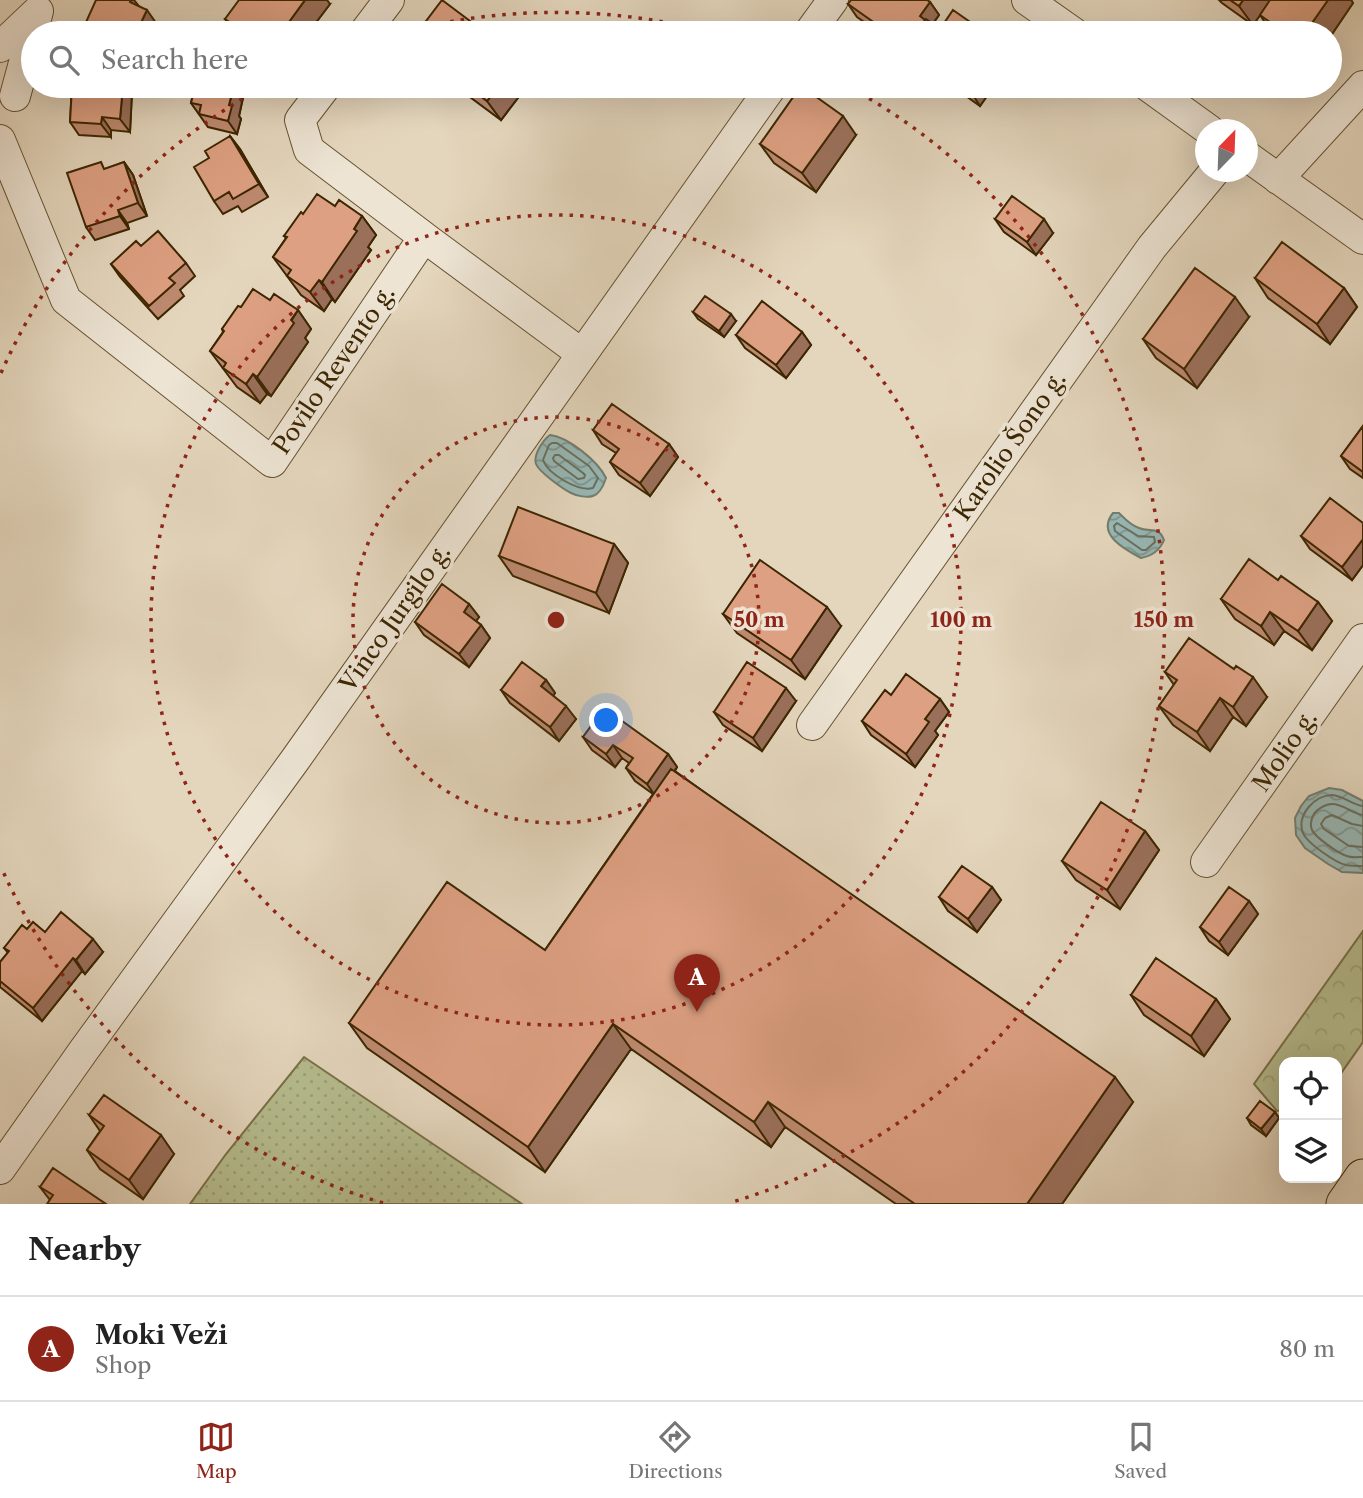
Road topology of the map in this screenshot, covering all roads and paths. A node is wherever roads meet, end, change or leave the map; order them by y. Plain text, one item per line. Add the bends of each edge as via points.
1 (389, 0) edge
2 (832, 0) edge
3 (1027, 0) edge
4 (42, 5) edge
5 (26, 21) edge
6 (373, 21) edge
7 (817, 21) edge
8 (1057, 21) edge
9 (21, 26) edge
10 (0, 47) edge
11 (21, 54) edge
12 (7, 86) edge
13 (1363, 86) edge
14 (317, 98) edge
15 (763, 98) edge
16 (1165, 98) edge
17 (1195, 120) edge
18 (0, 140) edge
19 (1258, 164) edge
20 (1278, 179) junction
21 (1206, 182) edge
22 (424, 237) junction
23 (1363, 239) edge
24 (582, 354) junction
25 (1363, 639) edge
26 (812, 725) dead end
27 (1206, 862) dead end
28 (8, 1159) edge
29 (1363, 1178) edge
30 (1345, 1204) edge

1 - 6 street
2 - 7 street
3 - 8 street
4 - 5 street, Povilo Revento g.
9 - 10 street, Povilo Revento g.
11 - 12 street, Povilo Revento g.
12 - 18 street, Povilo Revento g. via 17,108 15,121
13 - 20 street
14 - 22 street via 300,120 309,150
15 - 24 street, Vinco Jurgilo g.
16 - 17 street
18 - 22 street, Povilo Revento g. via 66,300 272,462
19 - 20 street
20 - 23 street
21 - 26 street, Karolio Šono g. via 1152,247
22 - 24 street
24 - 28 street, Vinco Jurgilo g.
25 - 27 street, Molio g.
29 - 30 main road

